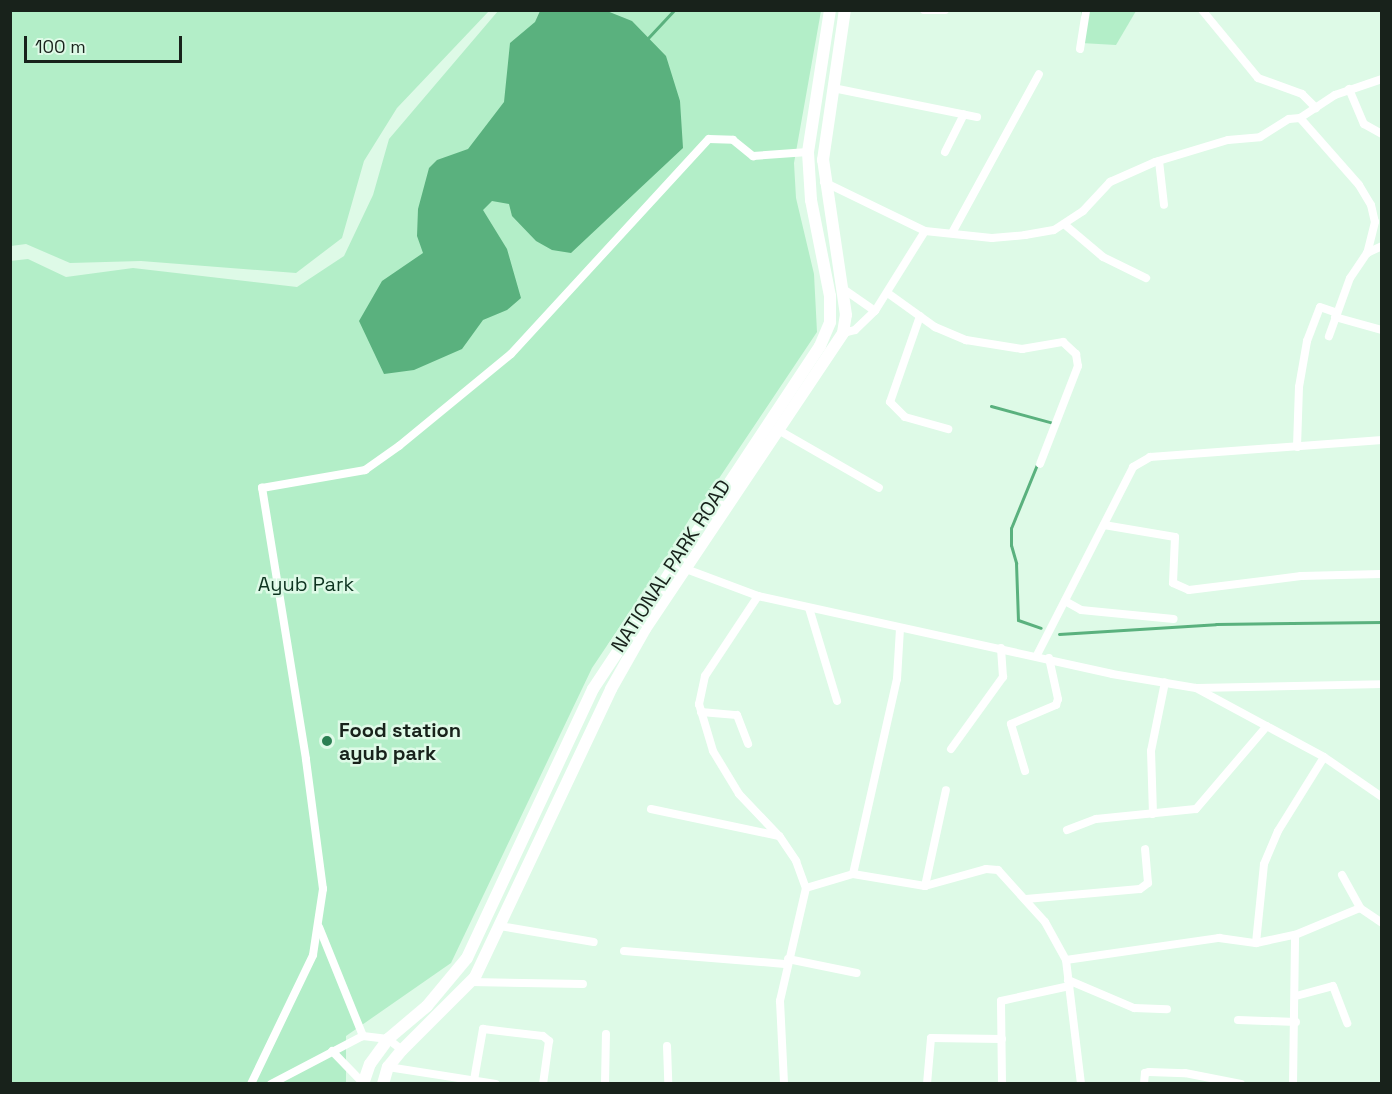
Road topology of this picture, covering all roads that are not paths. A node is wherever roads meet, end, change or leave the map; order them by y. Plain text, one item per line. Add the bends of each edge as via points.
1 (830, 10) edge
2 (845, 10) edge
3 (924, 10) edge
4 (945, 10) edge
5 (1086, 10) edge
6 (1202, 10) edge
7 (1080, 49) dead end
8 (1039, 74) dead end
9 (1382, 79) edge
10 (832, 88) junction
11 (1349, 90) junction
12 (1316, 108) junction
13 (964, 114) junction
14 (977, 117) dead end
15 (1300, 118) junction
16 (1382, 134) edge
17 (808, 152) junction
18 (945, 152) dead end
19 (1159, 161) junction
20 (824, 182) junction
21 (1164, 205) dead end
22 (1064, 224) junction
23 (925, 231) junction
24 (952, 233) junction
25 (1382, 246) edge
26 (1367, 253) junction
27 (1146, 278) dead end
28 (842, 288) junction
29 (889, 294) junction
30 (875, 311) junction
31 (1336, 315) junction
32 (920, 316) junction
33 (1382, 330) edge
34 (843, 333) junction
35 (1329, 336) dead end
36 (948, 429) dead end
37 (780, 431) junction
38 (1382, 440) edge
39 (753, 443) junction
40 (1297, 447) junction
41 (766, 452) junction
42 (1040, 464) dead end
43 (879, 488) dead end
44 (1104, 525) junction
45 (686, 569) junction
46 (1380, 574) edge
47 (758, 597) junction
48 (1065, 601) junction
49 (809, 608) junction
50 (1174, 619) dead end
51 (900, 629) junction
52 (1001, 648) junction
53 (1037, 655) junction
54 (1049, 658) junction
55 (1165, 682) junction
56 (1382, 684) edge
57 (1196, 688) junction
58 (837, 701) dead end
59 (584, 706) junction
60 (701, 712) junction
61 (599, 713) junction
62 (1267, 726) junction
63 (747, 744) dead end
64 (951, 749) dead end
65 (1324, 757) junction
66 (1025, 771) dead end
67 (945, 790) dead end
68 (1382, 797) edge
69 (651, 809) dead end
70 (1153, 814) junction
71 (1067, 830) dead end
72 (779, 836) junction
73 (1145, 849) dead end
74 (853, 874) junction
75 (1342, 875) dead end
76 (925, 886) junction
77 (806, 888) junction
78 (1026, 899) junction
79 (1360, 908) junction
80 (1382, 923) edge
81 (319, 926) junction
82 (500, 927) junction
83 (1294, 936) junction
84 (594, 942) dead end
85 (1256, 944) junction
86 (624, 951) dead end
87 (1066, 960) junction
88 (788, 962) junction
89 (858, 973) dead end
90 (471, 982) junction
91 (1069, 983) junction
92 (583, 984) dead end
93 (1296, 996) junction
94 (1167, 1009) dead end
95 (1238, 1020) dead end
96 (1296, 1022) junction
97 (1347, 1023) dead end
98 (606, 1034) dead end
99 (363, 1036) junction
100 (388, 1039) junction
101 (1002, 1039) junction
102 (667, 1046) dead end
103 (402, 1050) junction
104 (332, 1052) junction
105 (388, 1067) junction
106 (254, 1079) edge
107 (474, 1080) junction
108 (269, 1083) edge
109 (363, 1083) edge
110 (383, 1083) edge
111 (496, 1083) edge
112 (543, 1083) edge
113 (605, 1083) edge
114 (668, 1083) edge
115 (784, 1083) edge
116 (927, 1083) edge
117 (1002, 1083) edge
118 (1082, 1083) edge
119 (1144, 1083) edge
120 (1241, 1083) edge
121 (1293, 1083) edge

1 - 17 main road, NATIONAL PARK ROAD
2 - 10 main road
3 - 4 street
5 - 7 street
6 - 12 street via 1257,78 1302,94
8 - 24 street
9 - 11 street
10 - 13 street
10 - 20 main road
11 - 12 street
11 - 16 street via 1364,124
12 - 15 street
13 - 14 street
13 - 18 street
15 - 19 street via 1288,119 1260,137 1228,140
15 - 26 street via 1359,185 1371,205 1375,222
17 - 39 main road, NATIONAL PARK ROAD via 811,200 830,296 830,322 814,356
17 - 81 street via 753,156 733,140 709,139 511,354 399,446 366,470 262,488 323,889
19 - 21 street
19 - 22 street via 1110,182 1083,211
20 - 23 street
20 - 28 main road
22 - 24 street via 1054,230 992,238
22 - 27 street via 1103,257
23 - 24 street
23 - 29 street
25 - 26 street
26 - 31 street via 1350,278
28 - 30 street
28 - 34 main road via 846,315
29 - 30 street
29 - 32 street
30 - 34 street via 855,330
31 - 33 street
31 - 35 street
31 - 40 street via 1320,308 1307,341 1299,387
32 - 36 street via 890,402 906,417
32 - 42 street via 966,340 1022,349 1063,342 1076,354 1078,366
34 - 37 main road, NATIONAL PARK ROAD
37 - 41 main road, NATIONAL PARK ROAD
37 - 43 street
38 - 40 street
39 - 41 main road
39 - 59 main road, NATIONAL PARK ROAD via 615,651
40 - 44 street via 1150,457 1133,467
41 - 45 main road, NATIONAL PARK ROAD
44 - 46 street via 1175,537 1173,583 1189,590 1301,576
44 - 48 street
45 - 47 street
45 - 61 main road, NATIONAL PARK ROAD via 645,629
47 - 49 street
47 - 60 street via 705,676
48 - 50 street via 1081,610
48 - 53 street
49 - 51 street
49 - 58 street
51 - 52 street
51 - 74 street via 897,679
52 - 53 street
52 - 64 street via 1003,676
53 - 54 street
54 - 55 street
54 - 66 street via 1056,705 1011,724
55 - 57 street
55 - 70 street via 1151,751
56 - 57 street
57 - 62 street
59 - 61 main road
59 - 100 main road, NATIONAL PARK ROAD via 467,958 446,986
60 - 63 street via 737,715
60 - 72 street via 713,752 739,794
61 - 82 main road, NATIONAL PARK ROAD via 545,822
62 - 65 street
62 - 70 street via 1196,809
65 - 68 street
65 - 85 street via 1278,831 1264,864
67 - 76 street
69 - 72 street
70 - 71 street via 1096,819
72 - 77 street
73 - 78 street via 1148,883 1140,889
74 - 76 street
74 - 77 street
75 - 79 street
76 - 78 street via 992,868
77 - 88 street via 805,906
78 - 87 street via 1045,922
79 - 80 street
79 - 83 street
81 - 99 street
81 - 106 street via 313,955
82 - 84 street
82 - 90 main road, NATIONAL PARK ROAD
83 - 85 street
83 - 93 street
85 - 87 street via 1219,938
86 - 88 street
87 - 91 street
88 - 89 street
88 - 115 street via 780,1001
90 - 92 street
90 - 103 main road, NATIONAL PARK ROAD
91 - 94 street via 1134,1008
91 - 101 street via 1001,1000
91 - 118 street
93 - 96 street
93 - 97 street via 1333,986
95 - 96 street
96 - 121 street
98 - 113 street
99 - 100 street
99 - 104 street
100 - 103 street
100 - 109 main road, NATIONAL PARK ROAD via 370,1064
101 - 116 street via 931,1038
101 - 117 street
102 - 114 street
103 - 105 main road, NATIONAL PARK ROAD
104 - 108 street
104 - 109 street
105 - 107 street
105 - 110 main road, NATIONAL PARK ROAD
106 - 108 street
107 - 111 street
107 - 112 street via 483,1029 543,1036 549,1041
119 - 120 street via 1145,1073 1149,1072 1185,1073

